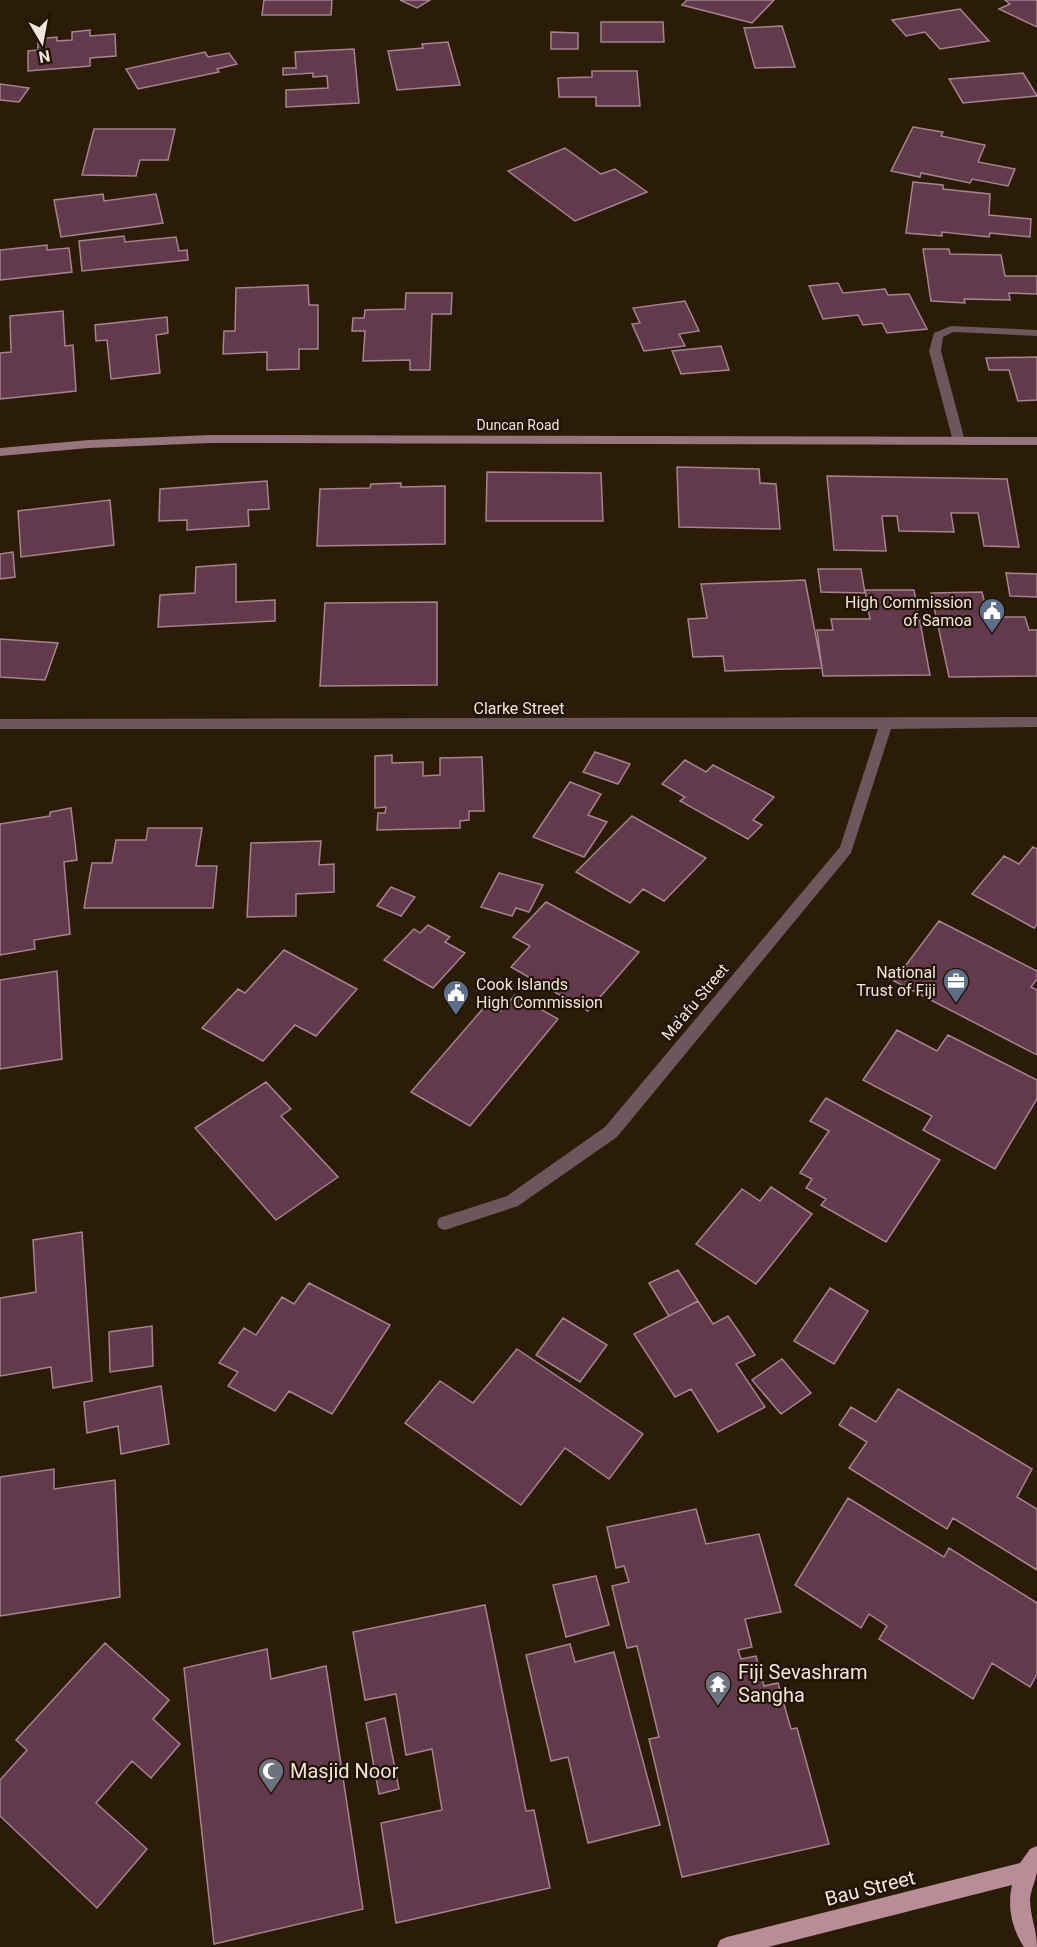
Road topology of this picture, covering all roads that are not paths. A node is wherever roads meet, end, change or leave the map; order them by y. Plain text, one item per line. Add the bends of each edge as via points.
1 (1037, 333) edge
2 (959, 441) junction
3 (1037, 441) edge
4 (0, 452) edge
5 (1037, 722) edge
6 (0, 724) edge
7 (886, 724) junction
8 (445, 1223) dead end
9 (1031, 1864) edge
10 (727, 1947) edge
11 (1037, 1947) edge

1 - 2 street via 951,329 938,335 935,351
2 - 3 main road, Duncan Road
2 - 4 main road, Duncan Road via 210,439
5 - 7 street, Clarke Street
6 - 7 street, Clarke Street
7 - 8 street, Ma'afu Street via 846,849 611,1132 512,1201
9 - 10 main road, Bau Street
9 - 11 main road via 1019,1894 1022,1917

